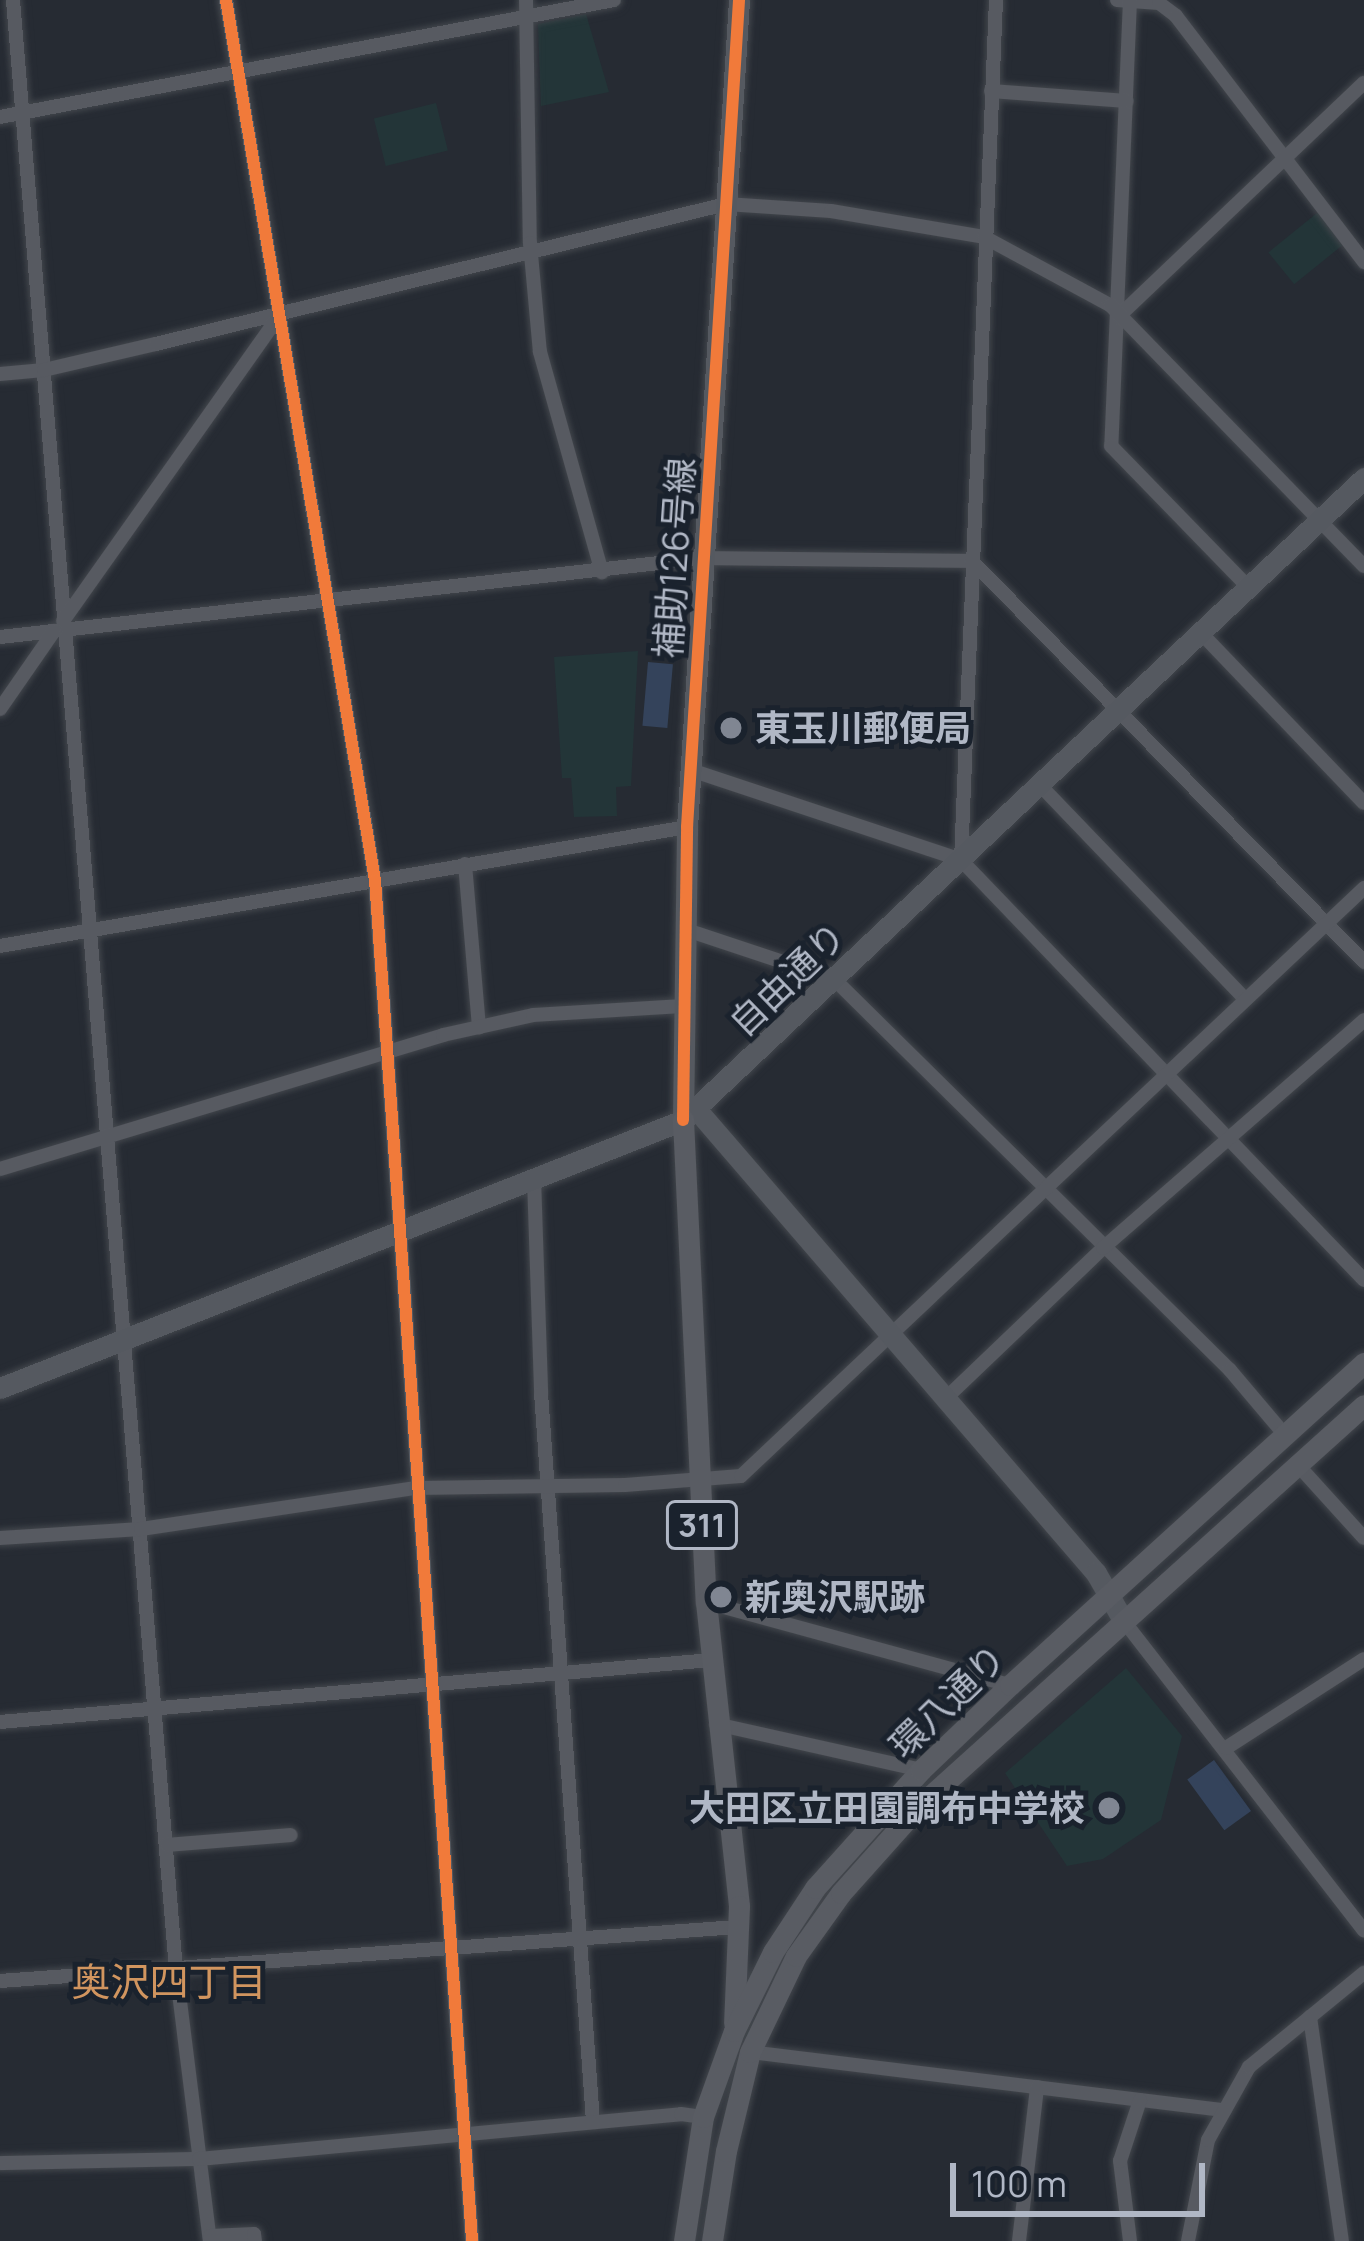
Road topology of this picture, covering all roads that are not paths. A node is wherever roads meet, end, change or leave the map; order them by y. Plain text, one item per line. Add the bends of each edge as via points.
1 (13, 0) edge
2 (226, 0) edge
3 (526, 0) edge
4 (614, 0) edge
5 (740, 0) edge
6 (996, 0) edge
7 (1117, 0) edge
8 (1130, 0) edge
9 (529, 18) junction
10 (237, 75) junction
11 (1364, 83) edge
12 (991, 91) junction
13 (1127, 101) junction
14 (23, 114) junction
15 (0, 117) edge
16 (1283, 159) junction
17 (726, 204) junction
18 (984, 237) junction
19 (532, 251) junction
20 (1364, 262) edge
21 (281, 313) junction
22 (1119, 316) junction
23 (44, 370) junction
24 (0, 374) edge
25 (1364, 478) edge
26 (1319, 520) junction
27 (703, 558) junction
28 (972, 561) junction
29 (1364, 566) edge
30 (602, 572) junction
31 (1249, 587) junction
32 (327, 600) junction
33 (60, 627) junction
34 (1199, 631) junction
35 (0, 637) edge
36 (0, 709) edge
37 (1116, 710) junction
38 (691, 770) junction
39 (1038, 783) junction
40 (1364, 803) edge
41 (687, 827) junction
42 (961, 860) junction
43 (465, 864) junction
44 (375, 880) junction
45 (1364, 888) edge
46 (1325, 924) junction
47 (684, 928) junction
48 (88, 931) junction
49 (0, 946) edge
50 (1364, 962) edge
51 (834, 979) junction
52 (1245, 999) junction
53 (683, 1006) junction
54 (1364, 1020) edge
55 (479, 1028) junction
56 (387, 1051) junction
57 (1166, 1074) junction
58 (690, 1115) junction
59 (1226, 1137) junction
60 (107, 1139) junction
61 (0, 1169) edge
62 (534, 1178) junction
63 (1042, 1190) junction
64 (400, 1231) junction
65 (1103, 1248) junction
66 (1364, 1280) edge
67 (890, 1337) junction
68 (127, 1338) junction
69 (1364, 1364) edge
70 (0, 1388) edge
71 (944, 1400) junction
72 (1364, 1405) edge
73 (1285, 1435) junction
74 (1297, 1463) junction
75 (699, 1480) junction
76 (548, 1486) junction
77 (416, 1488) junction
78 (141, 1529) junction
79 (0, 1538) edge
80 (1364, 1538) edge
81 (1110, 1592) junction
82 (706, 1602) junction
83 (1124, 1620) junction
84 (1364, 1659) edge
85 (711, 1660) junction
86 (561, 1673) junction
87 (432, 1685) junction
88 (1010, 1685) junction
89 (157, 1709) junction
90 (0, 1722) edge
91 (716, 1724) junction
92 (1226, 1748) junction
93 (921, 1770) junction
94 (291, 1835) dead end
95 (167, 1845) junction
96 (737, 1928) junction
97 (1364, 1931) edge
98 (580, 1940) junction
99 (451, 1948) junction
100 (176, 1969) junction
101 (1364, 1973) edge
102 (0, 1981) edge
103 (1310, 2018) junction
104 (734, 2031) junction
105 (750, 2052) junction
106 (1036, 2087) junction
107 (1140, 2100) junction
108 (1224, 2110) junction
109 (703, 2117) junction
110 (593, 2122) junction
111 (463, 2134) junction
112 (200, 2159) junction
113 (0, 2163) edge
114 (210, 2239) edge
115 (255, 2241) edge
116 (472, 2241) edge
117 (684, 2241) edge
118 (712, 2241) edge
119 (1019, 2241) edge
120 (1130, 2241) edge
121 (1188, 2241) edge
122 (1342, 2241) edge

1 - 14 street
2 - 10 street
3 - 9 street
4 - 9 street
5 - 17 street, 補助126号線
6 - 12 street
7 - 8 street
8 - 13 street
8 - 16 street via 1159,3 1176,16
9 - 10 street
9 - 19 street
10 - 14 street
10 - 21 street
11 - 16 street
12 - 13 street
12 - 18 street
13 - 22 street
14 - 15 street
14 - 23 street
16 - 20 street
16 - 22 street
17 - 18 street via 831,211
17 - 19 street
17 - 27 street, 補助126号線
18 - 22 street
18 - 28 street
19 - 21 street
19 - 30 street via 540,352
21 - 23 street
21 - 32 street
21 - 33 street
22 - 26 street
22 - 31 street via 1111,446
23 - 24 street
23 - 33 street
25 - 26 street, 自由通り
26 - 29 street
26 - 31 street, 自由通り
27 - 28 street
27 - 30 street
27 - 38 street, 補助126号線
28 - 37 street
28 - 42 street
30 - 32 street
31 - 34 street, 自由通り
32 - 33 street
32 - 44 street
33 - 35 street
33 - 36 street
33 - 48 street
34 - 37 street, 自由通り
34 - 40 street
37 - 39 street, 自由通り
37 - 46 street
38 - 41 street, 補助126号線
38 - 42 street
39 - 42 street, 自由通り
39 - 52 street
41 - 43 street
41 - 47 street, 補助126号線
42 - 51 street, 自由通り
42 - 57 street
43 - 44 street
43 - 55 street
44 - 48 street
44 - 56 street
45 - 46 street
46 - 50 street
46 - 52 street
47 - 51 street
47 - 53 street, 補助126号線
48 - 49 street
48 - 60 street
51 - 58 street, 自由通り
51 - 63 street
52 - 57 street
53 - 55 street via 533,1015
53 - 58 street, 補助126号線
54 - 59 street
55 - 56 street
56 - 60 street
56 - 64 street
57 - 59 street
57 - 63 street
58 - 62 street, 自由通り
58 - 67 street
58 - 75 main road, 補助126号線 / 311
59 - 65 street
59 - 66 street
60 - 61 street
60 - 68 street
62 - 64 street, 自由通り
62 - 76 street
63 - 65 street
63 - 67 street
64 - 68 street, 自由通り
64 - 77 street
65 - 71 street
65 - 73 street
67 - 71 street
67 - 75 street via 741,1476
68 - 70 street, 自由通り
68 - 78 street
69 - 73 main road, 環八通り / 311
71 - 81 street
72 - 74 main road, 環八通り
73 - 81 main road, 環八通り / 311
74 - 80 street
74 - 83 main road, 環八通り
75 - 76 street
75 - 82 main road, 補助126号線 / 311
76 - 77 street
76 - 86 street
77 - 78 street
77 - 87 street
78 - 79 street
78 - 89 street
81 - 83 street
81 - 88 main road, 環八通り / 311
82 - 85 main road, 補助126号線 / 311
82 - 88 street
83 - 92 street
83 - 105 main road, 環八通り via 878,1848 796,1956
84 - 92 street
85 - 86 street
85 - 91 main road, 補助126号線 / 311
86 - 87 street
86 - 98 street
87 - 89 street
87 - 99 street
88 - 93 main road, 環八通り / 311
89 - 90 street
89 - 95 street
91 - 93 street
91 - 96 main road, 補助126号線 / 311
92 - 97 street
93 - 104 main road, 環八通り / 311 via 814,1888
94 - 95 street
95 - 100 street
96 - 98 street
96 - 104 main road, 補助126号線 / 311
98 - 99 street
98 - 110 street
99 - 100 street
99 - 111 street
100 - 102 street
100 - 112 street
101 - 103 street
103 - 108 street via 1249,2067
103 - 122 street
104 - 109 main road, 環八通り / 311
105 - 106 street
105 - 118 main road, 環八通り
106 - 107 street
106 - 119 street
107 - 108 street
107 - 120 street via 1120,2162
108 - 121 street via 1208,2140
109 - 110 street
109 - 117 main road, 環八通り / 311
110 - 111 street
111 - 112 street
111 - 116 street
112 - 113 street
112 - 114 street
114 - 115 street via 254,2234

